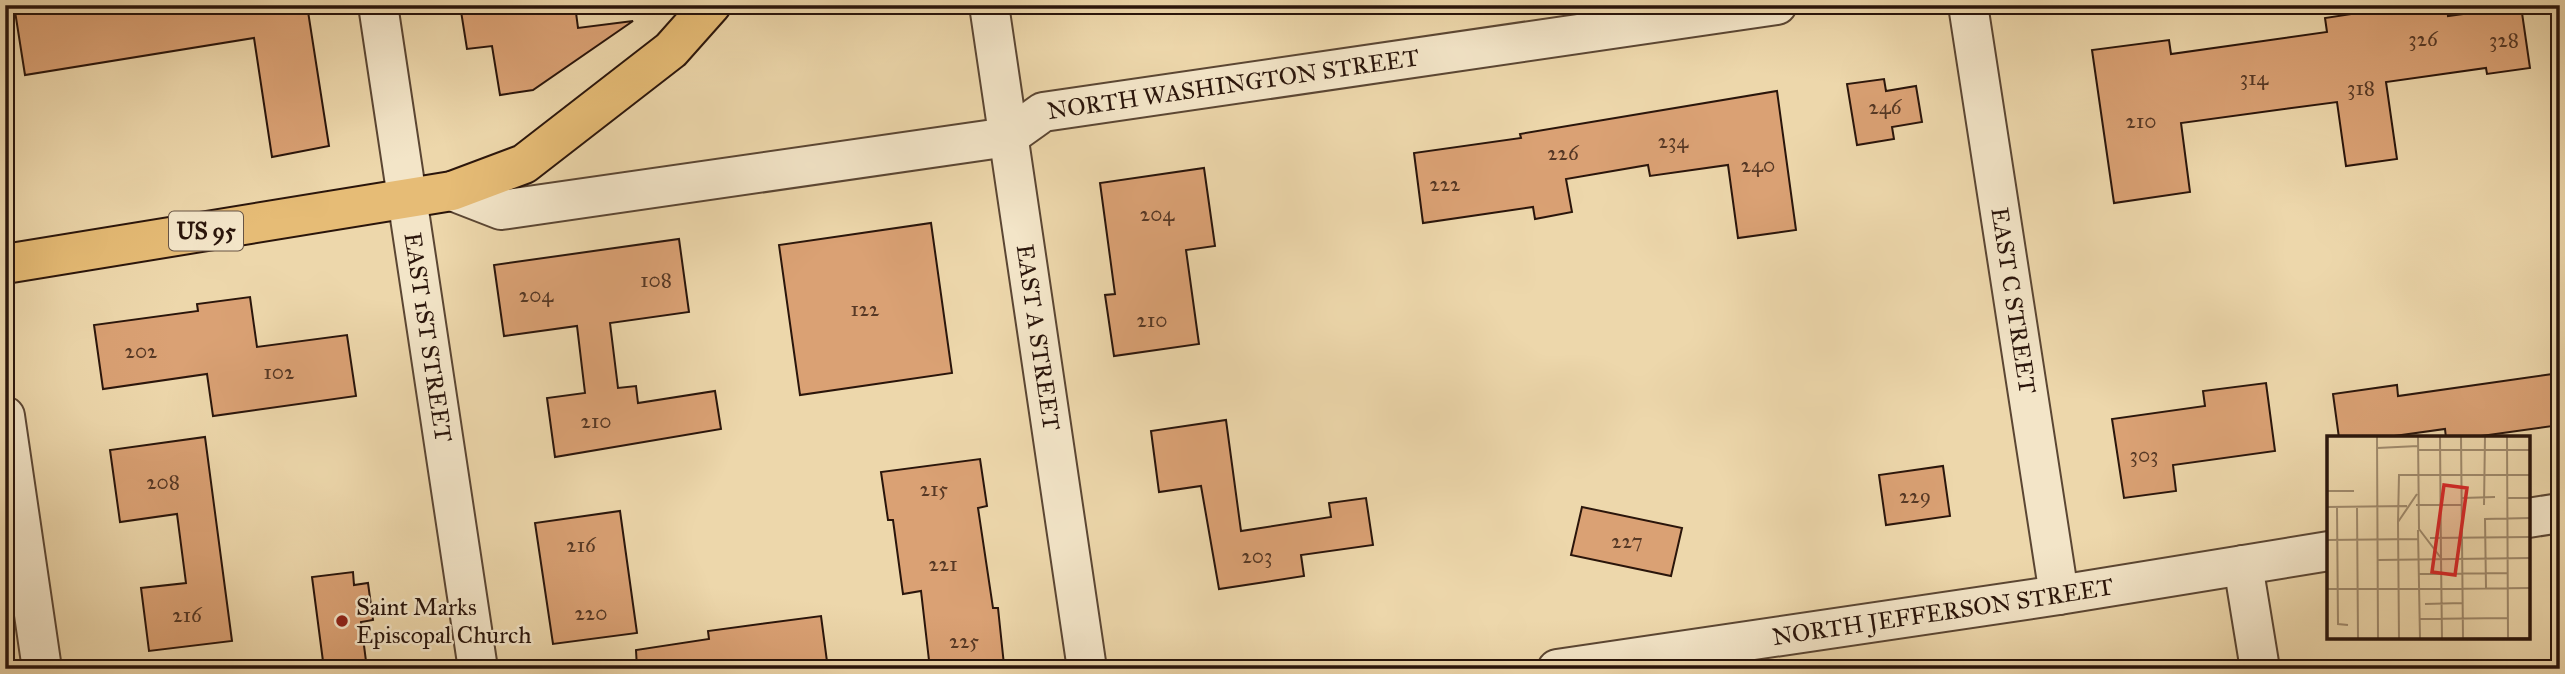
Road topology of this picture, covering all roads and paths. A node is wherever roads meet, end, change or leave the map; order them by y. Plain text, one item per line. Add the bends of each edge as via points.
1 (378, 5) edge
2 (711, 5) edge
3 (989, 5) edge
4 (1777, 5) edge
5 (1968, 5) edge
6 (1008, 137) junction
7 (452, 191) junction
8 (406, 199) junction
9 (5, 264) edge
10 (5, 416) edge
11 (2560, 513) edge
12 (2530, 518) edge
13 (2327, 551) edge
14 (2243, 565) junction
15 (2059, 595) junction
16 (42, 669) edge
17 (478, 669) edge
18 (1087, 669) edge
19 (1557, 669) edge
20 (2260, 669) edge

1 - 8 street, EAST 1ST STREET
2 - 7 highway, US 95 via 671,50 524,164
3 - 6 street, EAST A STREET
4 - 6 street, NORTH WASHINGTON STREET via 1043,112
5 - 15 street, EAST C STREET
6 - 7 street, NORTH WASHINGTON STREET via 501,210
6 - 18 street, EAST A STREET
7 - 8 highway, US 95
8 - 9 highway, US 95
8 - 17 street, EAST 1ST STREET
10 - 16 street
11 - 12 street
13 - 14 street, NORTH JEFFERSON STREET
14 - 15 street, NORTH JEFFERSON STREET
14 - 20 street
15 - 19 street, NORTH JEFFERSON STREET

